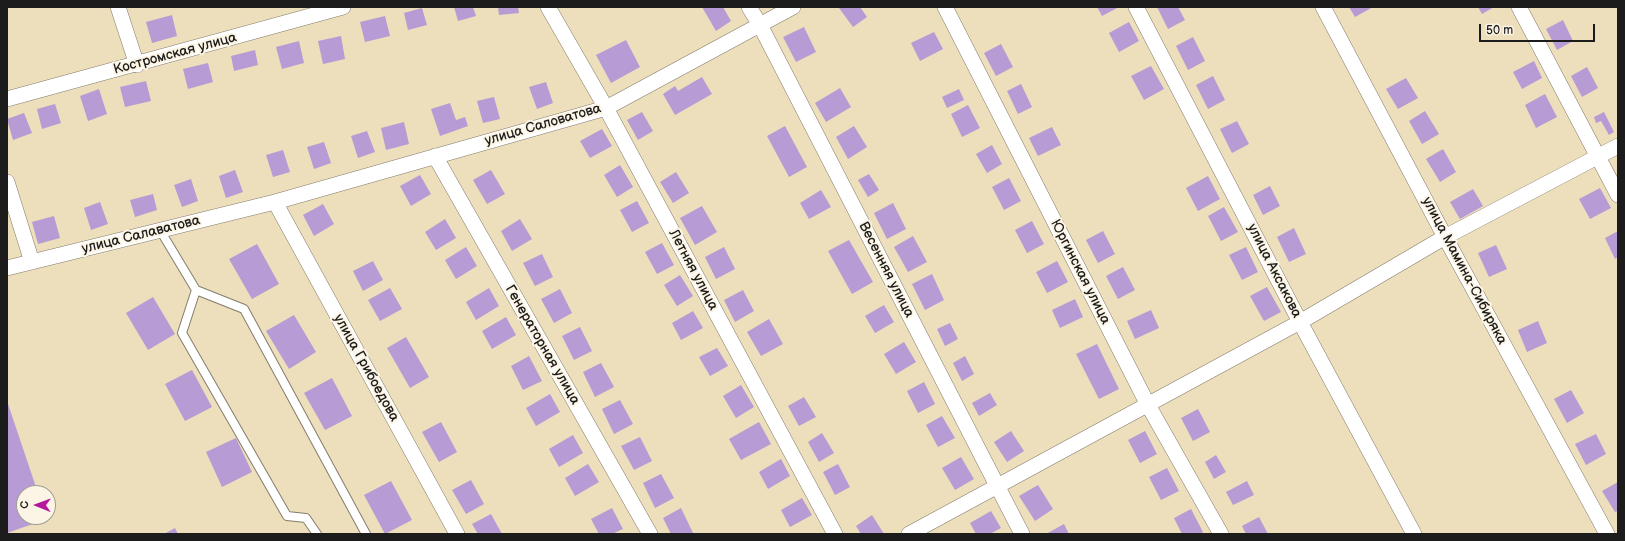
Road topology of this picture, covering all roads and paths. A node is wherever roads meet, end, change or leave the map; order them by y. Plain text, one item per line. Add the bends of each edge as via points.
1 (118, 7) edge
2 (343, 7) edge
3 (548, 7) edge
4 (749, 7) edge
5 (793, 7) edge
6 (945, 7) edge
7 (1136, 7) edge
8 (1323, 7) edge
9 (1519, 7) edge
10 (312, 11) edge
11 (760, 25) junction
12 (137, 65) junction
13 (7, 99) edge
14 (606, 108) junction
15 (1618, 146) edge
16 (435, 156) junction
17 (1597, 156) junction
18 (7, 182) edge
19 (1618, 195) edge
20 (275, 202) junction
21 (160, 230) junction
22 (1445, 237) junction
23 (32, 262) junction
24 (7, 268) edge
25 (196, 290) junction
26 (1300, 322) junction
27 (1148, 405) junction
28 (997, 486) junction
29 (317, 534) edge
30 (366, 534) edge
31 (457, 534) edge
32 (650, 534) edge
33 (835, 534) edge
34 (909, 534) edge
35 (1022, 534) edge
36 (1221, 534) edge
37 (1414, 534) edge
38 (1607, 534) edge

1 - 12 street
2 - 10 street, Костромская улица
3 - 14 street, Летняя улица
4 - 11 street, Весенняя улица
5 - 11 street, улица Саловатова
6 - 27 street, Юргинская улица
7 - 26 street, улица Аксакова
8 - 22 street, улица Мамина-Сибиряка
9 - 17 street
10 - 12 street, Костромская улица
11 - 14 street, улица Саловатова
11 - 28 street, Весенняя улица
12 - 13 street, Костромская улица
14 - 16 street, улица Саловатова
14 - 33 street, Летняя улица
15 - 17 street
16 - 20 street, улица Саловатова
16 - 32 street, Генераторная улица
17 - 19 street
17 - 22 street
18 - 23 street
20 - 21 street, улица Салаватова
20 - 31 street, улица Грибоедова
21 - 23 street, улица Салаватова
21 - 25 lane
22 - 26 street
22 - 38 street, улица Мамина-Сибиряка
23 - 24 street, улица Салаватова
25 - 29 lane via 182,333 287,516 306,518
25 - 30 lane via 244,309
26 - 27 street
26 - 37 street, улица Аксакова
27 - 28 street
27 - 36 street, Юргинская улица
28 - 34 street
28 - 35 street, Весенняя улица

